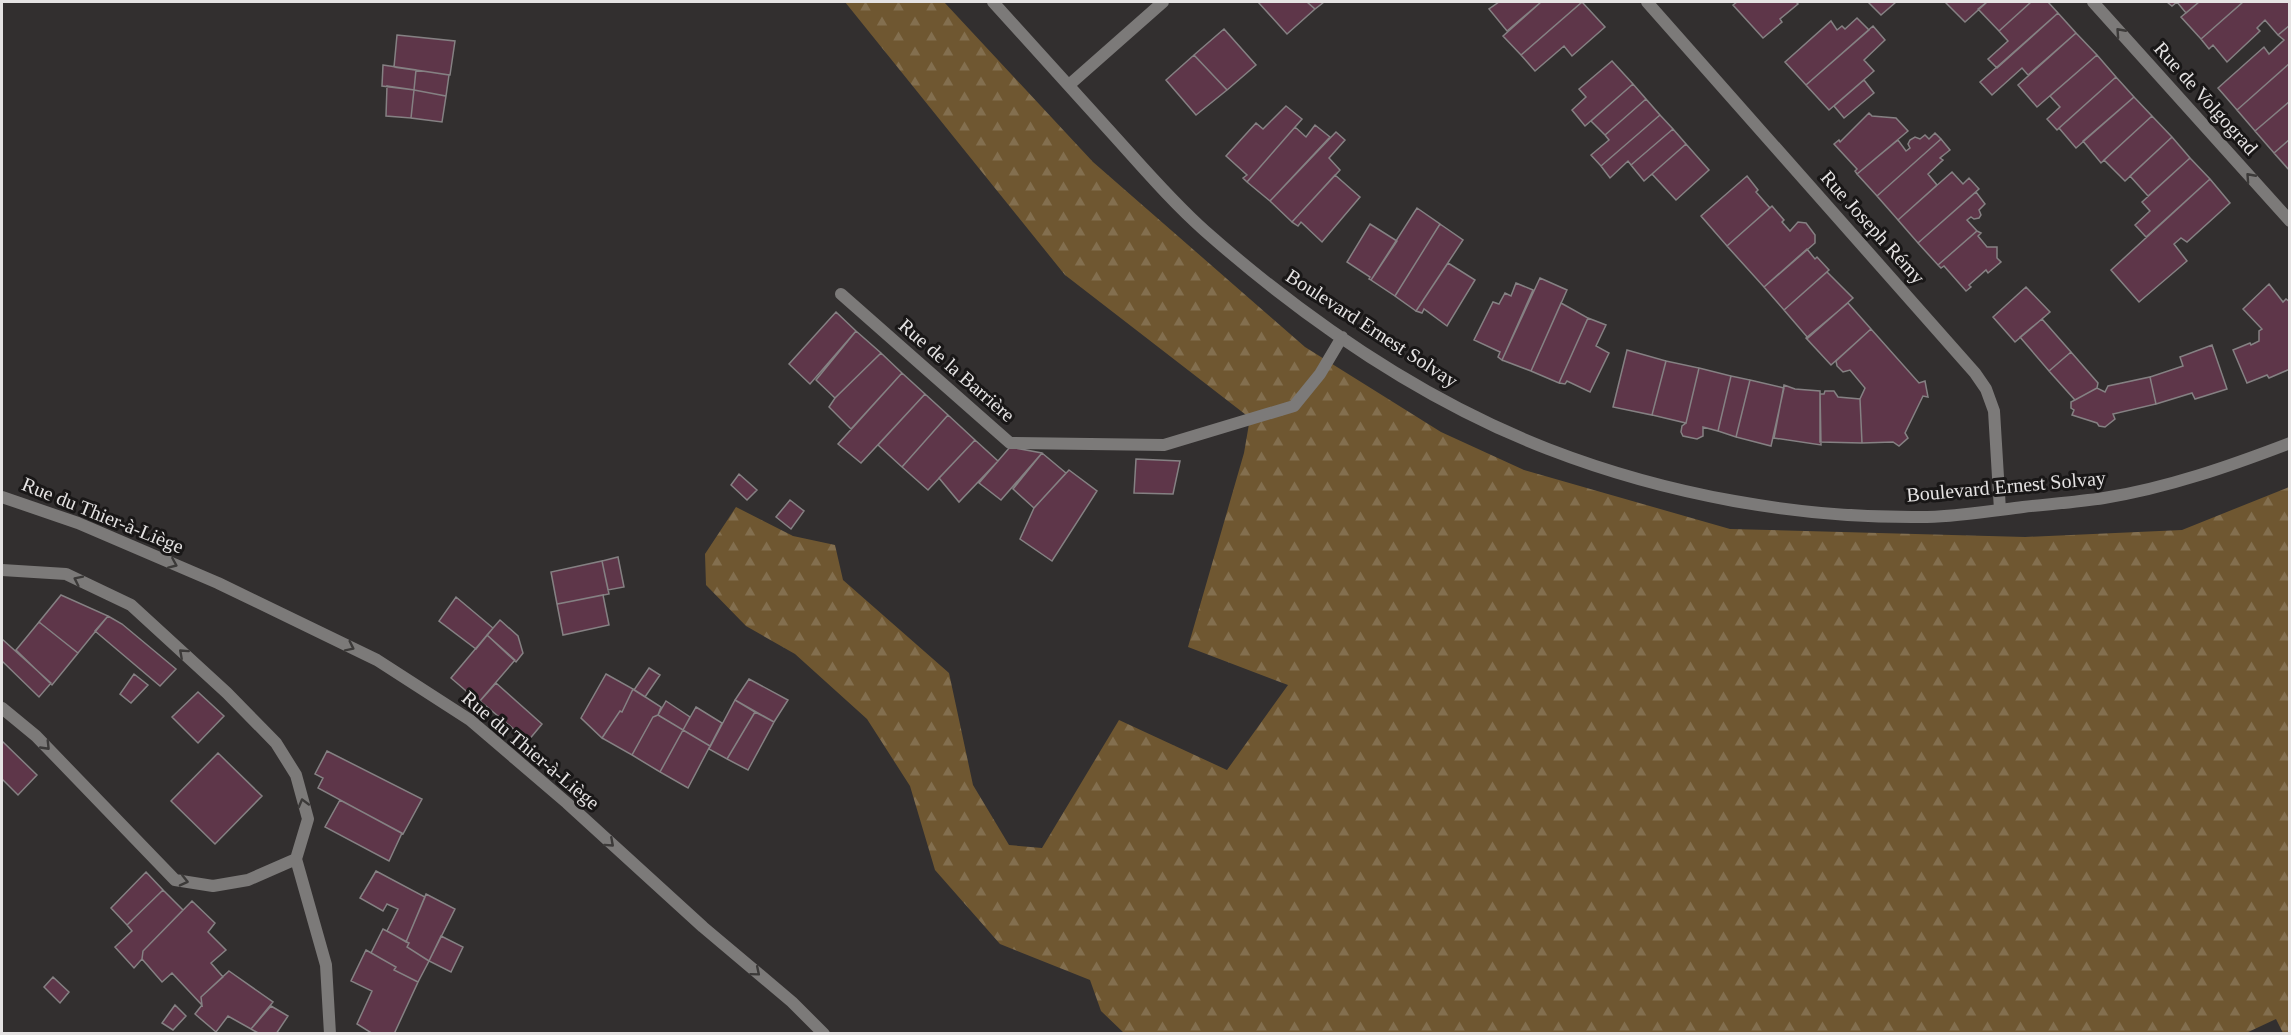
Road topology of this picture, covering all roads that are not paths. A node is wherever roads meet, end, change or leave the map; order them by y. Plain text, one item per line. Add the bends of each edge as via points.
1 (993, 2) edge
2 (1163, 2) edge
3 (1647, 2) edge
4 (2093, 2) edge
5 (1069, 85) junction
6 (2289, 221) edge
7 (841, 294) dead end
8 (1342, 337) junction
9 (2289, 443) edge
10 (2, 497) edge
11 (2000, 510) junction
12 (2, 570) edge
13 (2, 708) edge
14 (296, 859) junction
15 (330, 1034) edge
16 (824, 1034) edge

1 - 5 street, Boulevard Ernest Solvay
2 - 5 street
3 - 11 street, Rue Joseph Rémy via 1976,373 1994,411
6 -> 4 street, Rue de Volgograd
5 - 8 street, Boulevard Ernest Solvay via 1202,228 1275,289
7 - 8 street, Rue de la Barrière via 1010,443 1164,445 1294,406 1320,374
8 - 11 street, Boulevard Ernest Solvay via 1479,418 1548,449 1674,488 1826,513 1928,517
9 - 11 street, Boulevard Ernest Solvay via 2242,461 2106,498
10 -> 16 street, Rue du Thier-à-Liège via 78,523 218,583 377,660 460,714 567,803
14 -> 12 street via 308,819 296,775 276,743 227,693 131,605 66,574
13 -> 14 street via 36,736 176,880 213,886 248,880
14 - 15 street via 327,965

